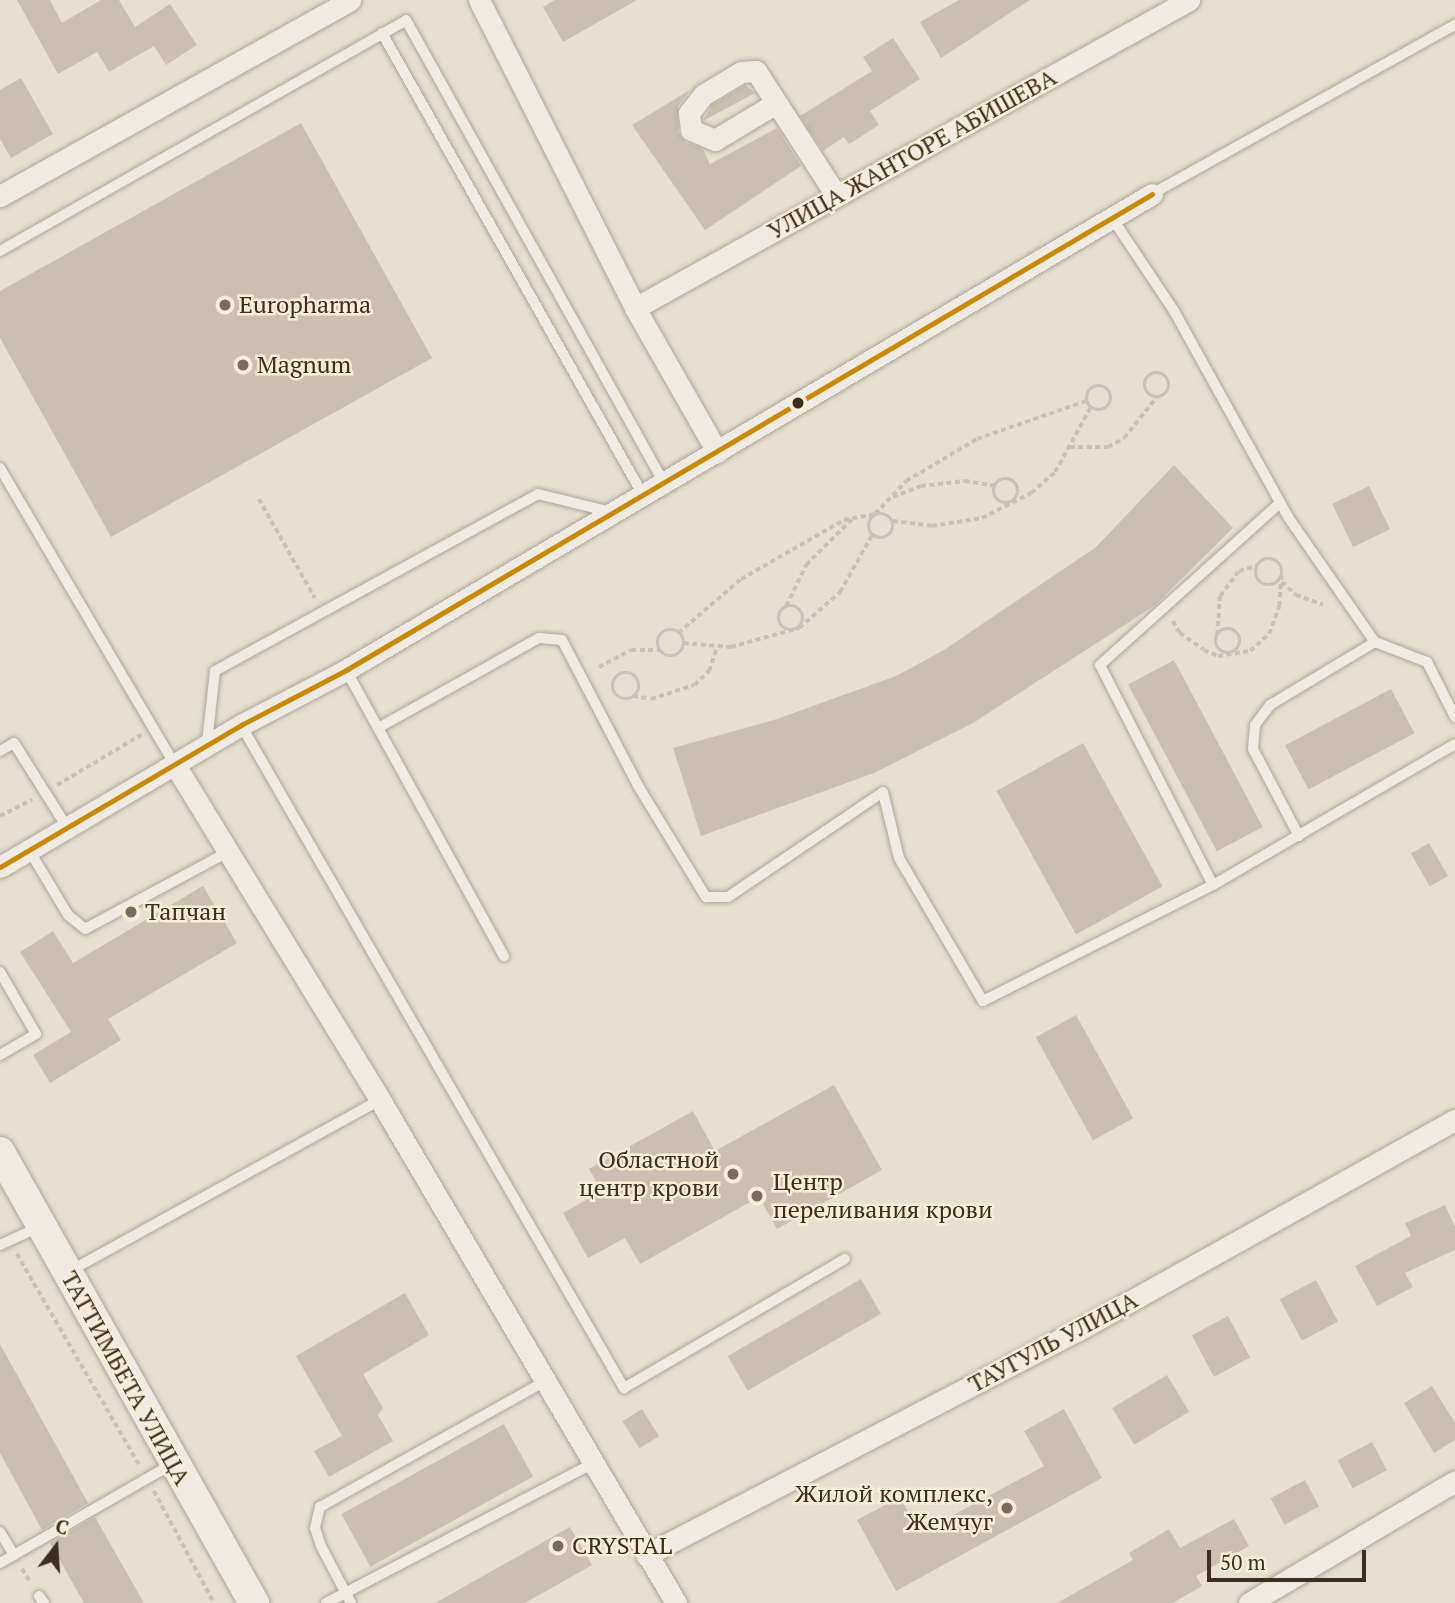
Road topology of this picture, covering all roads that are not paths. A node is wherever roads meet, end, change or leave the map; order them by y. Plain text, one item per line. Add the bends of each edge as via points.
1 (350, 0) edge
2 (479, 0) edge
3 (1189, 0) edge
4 (1455, 25) edge
5 (382, 33) junction
6 (776, 103) dead end
7 (1152, 194) joint
8 (0, 195) edge
9 (836, 195) junction
10 (1112, 218) junction
11 (0, 251) edge
12 (635, 308) junction
13 (717, 452) junction
14 (0, 468) edge
15 (664, 483) junction
16 (643, 495) junction
17 (1280, 503) junction
18 (614, 513) junction
19 (1375, 642) junction
20 (346, 670) junction
21 (1455, 717) edge
22 (241, 725) junction
23 (378, 728) junction
24 (1455, 744) edge
25 (207, 747) junction
26 (0, 751) edge
27 (175, 765) junction
28 (67, 827) junction
29 (1299, 836) junction
30 (29, 850) junction
31 (228, 852) junction
32 (0, 867) edge
33 (1213, 885) junction
34 (504, 956) dead end
35 (0, 972) edge
36 (0, 1055) edge
37 (380, 1100) junction
38 (1455, 1120) edge
39 (0, 1152) edge
40 (41, 1226) junction
41 (5, 1243) edge
42 (845, 1259) dead end
43 (68, 1272) junction
44 (544, 1382) junction
45 (174, 1463) junction
46 (592, 1464) junction
47 (1455, 1481) edge
48 (0, 1532) edge
49 (14, 1555) junction
50 (646, 1555) junction
51 (0, 1563) edge
52 (348, 1598) edge
53 (254, 1603) edge
54 (326, 1603) edge
55 (676, 1603) edge
56 (1249, 1603) edge

1 - 8 street
2 - 12 street
3 - 9 street, УЛИЦА ЖАНТОРЕ АБИШЕВА
4 - 7 lane
5 - 11 lane
5 - 15 lane via 406,20
5 - 16 lane
6 - 9 street
7 - 10 street
9 - 12 street, УЛИЦА ЖАНТОРЕ АБИШЕВА
10 - 13 street
10 - 17 lane via 1174,311
12 - 13 street
13 - 15 street
14 - 27 lane
15 - 16 street
16 - 18 street
17 - 19 lane
17 - 33 lane via 1100,665
18 - 20 street
18 - 25 lane via 538,495 215,671
19 - 21 lane via 1427,662
19 - 29 lane via 1269,705 1255,725 1253,749
20 - 22 street
20 - 23 lane
22 - 25 street
22 - 42 lane via 624,1388
23 - 33 lane via 538,638 562,640 640,789 706,897 728,897 883,792 899,858 983,1002
23 - 34 lane
24 - 29 lane
25 - 27 street
26 - 28 lane via 14,743
27 - 28 street
27 - 31 street
28 - 30 street
29 - 33 lane
30 - 31 lane via 68,915 85,929
30 - 32 street
31 - 37 street
35 - 36 lane via 36,1034
37 - 43 lane
37 - 44 street
38 - 50 street, ТАУГУЛЬ УЛИЦА via 1077,1331
39 - 40 main road, ТАТТИМБЕТА УЛИЦА
40 - 41 lane
40 - 43 main road, ТАТТИМБЕТА УЛИЦА
43 - 45 main road, ТАТТИМБЕТА УЛИЦА
44 - 46 street
44 - 52 lane via 320,1507 315,1528
45 - 49 lane
45 - 53 main road, ТАТТИМБЕТА УЛИЦА
46 - 50 street
46 - 52 lane
47 - 56 street
48 - 49 lane
49 - 51 lane
50 - 55 street
52 - 54 lane

